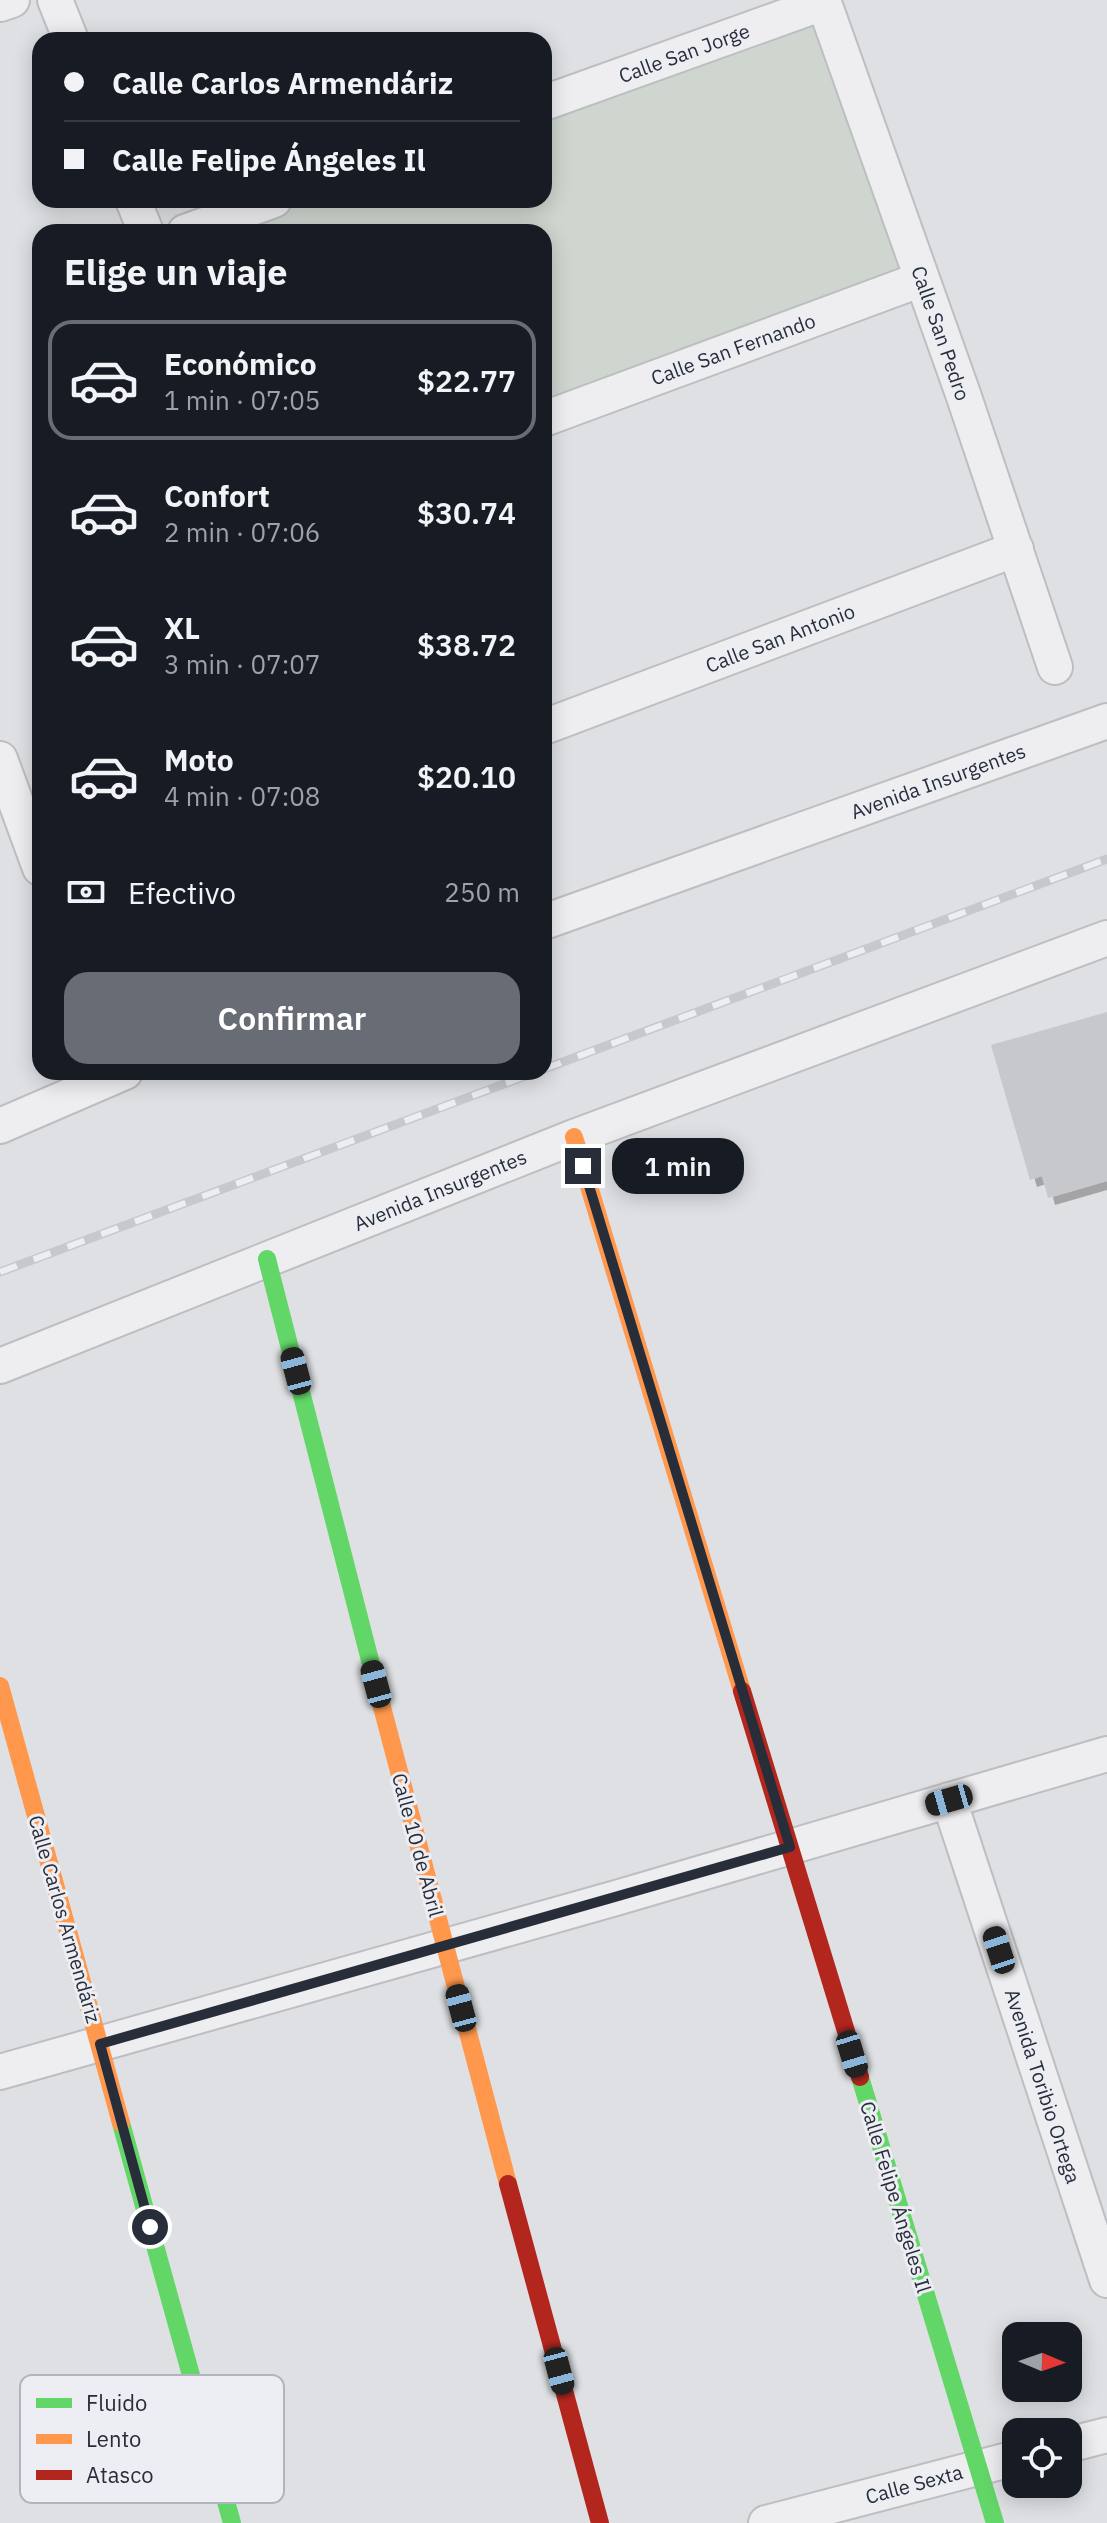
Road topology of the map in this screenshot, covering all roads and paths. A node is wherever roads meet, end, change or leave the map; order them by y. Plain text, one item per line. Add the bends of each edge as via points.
1 (12, 0) edge
2 (55, 0) edge
3 (823, 1) edge
4 (0, 4) edge
5 (68, 32) edge
6 (552, 100) edge
7 (252, 208) edge
8 (207, 224) edge
9 (922, 279) junction
10 (552, 416) edge
11 (1016, 549) junction
12 (1055, 667) dead end
13 (1107, 721) edge
14 (552, 724) edge
15 (3, 779) edge
16 (32, 849) edge
17 (552, 919) edge
18 (1107, 938) edge
19 (103, 1080) edge
20 (0, 1126) edge
21 (574, 1137) junction
22 (267, 1259) junction
23 (0, 1366) edge
24 (0, 1686) edge
25 (1107, 1754) edge
26 (949, 1800) junction
27 (790, 1847) junction
28 (444, 1947) junction
29 (100, 2044) junction
30 (0, 2072) edge
31 (1107, 2280) edge
32 (191, 2375) edge
33 (1107, 2435) edge
34 (1082, 2441) edge
35 (1002, 2462) edge
36 (977, 2468) junction
37 (226, 2503) edge
38 (232, 2523) edge
39 (600, 2523) edge
40 (766, 2523) edge
41 (995, 2523) edge

1 - 4 street
2 - 5 street
3 - 6 street, Calle San Jorge
3 - 9 street, Calle San Pedro
7 - 8 street
9 - 10 street, Calle San Fernando
9 - 11 street, Calle San Pedro
11 - 12 street, Calle San Pedro
11 - 14 street, Calle San Antonio
13 - 17 street, Avenida Insurgentes
15 - 16 street
18 - 21 street, Avenida Insurgentes
19 - 20 street
21 - 22 street, Avenida Insurgentes
21 - 27 street, Calle Felipe Ángeles Il
22 - 23 street, Avenida Insurgentes
22 - 28 street, Calle 10 de Abril
24 - 29 street, Calle Carlos Armendáriz
25 - 26 street
26 - 27 street
26 - 31 street, Avenida Toribio Ortega
27 - 28 street
27 - 36 street, Calle Felipe Ángeles Il
28 - 29 street
28 - 39 street, Calle 10 de Abril
29 - 30 street
29 - 32 street, Calle Carlos Armendáriz
33 - 34 street
35 - 36 street, Calle Sexta
36 - 40 street, Calle Sexta
36 - 41 street, Calle Felipe Ángeles Il
37 - 38 street, Calle Carlos Armendáriz

